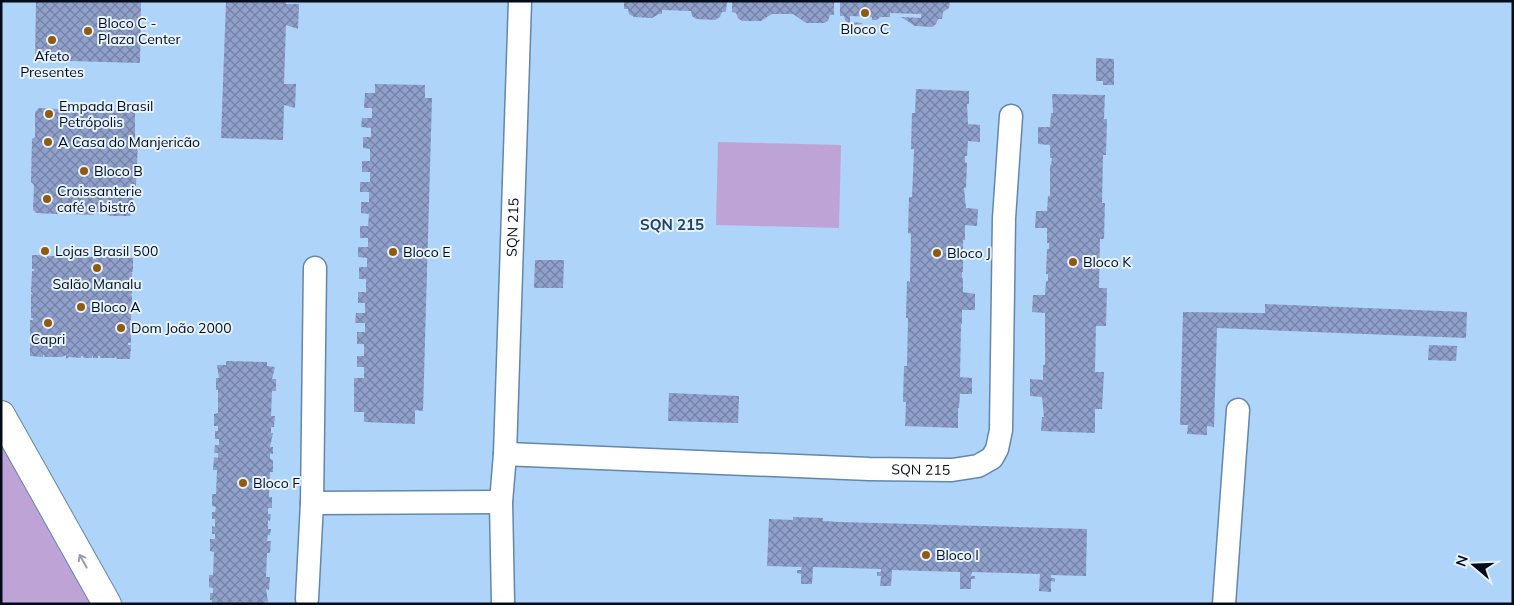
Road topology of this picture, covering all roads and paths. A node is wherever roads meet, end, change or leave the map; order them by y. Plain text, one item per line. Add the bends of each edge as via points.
1 (520, 1) edge
2 (1011, 116) dead end
3 (315, 268) dead end
4 (1238, 410) dead end
5 (1, 415) edge
6 (505, 454) junction
7 (501, 502) junction
8 (312, 503) junction
9 (307, 599) dead end
10 (503, 602) dead end
11 (107, 604) edge
12 (1224, 604) edge

1 - 6 street, SQN 215
2 - 6 street, SQN 215 via 1004,218 1001,430 992,458 978,466 952,470
3 - 8 street
4 - 12 street
11 -> 5 main road
6 - 7 street, SQN 215
7 - 8 street
7 - 10 street, SQN 215
8 - 9 street

